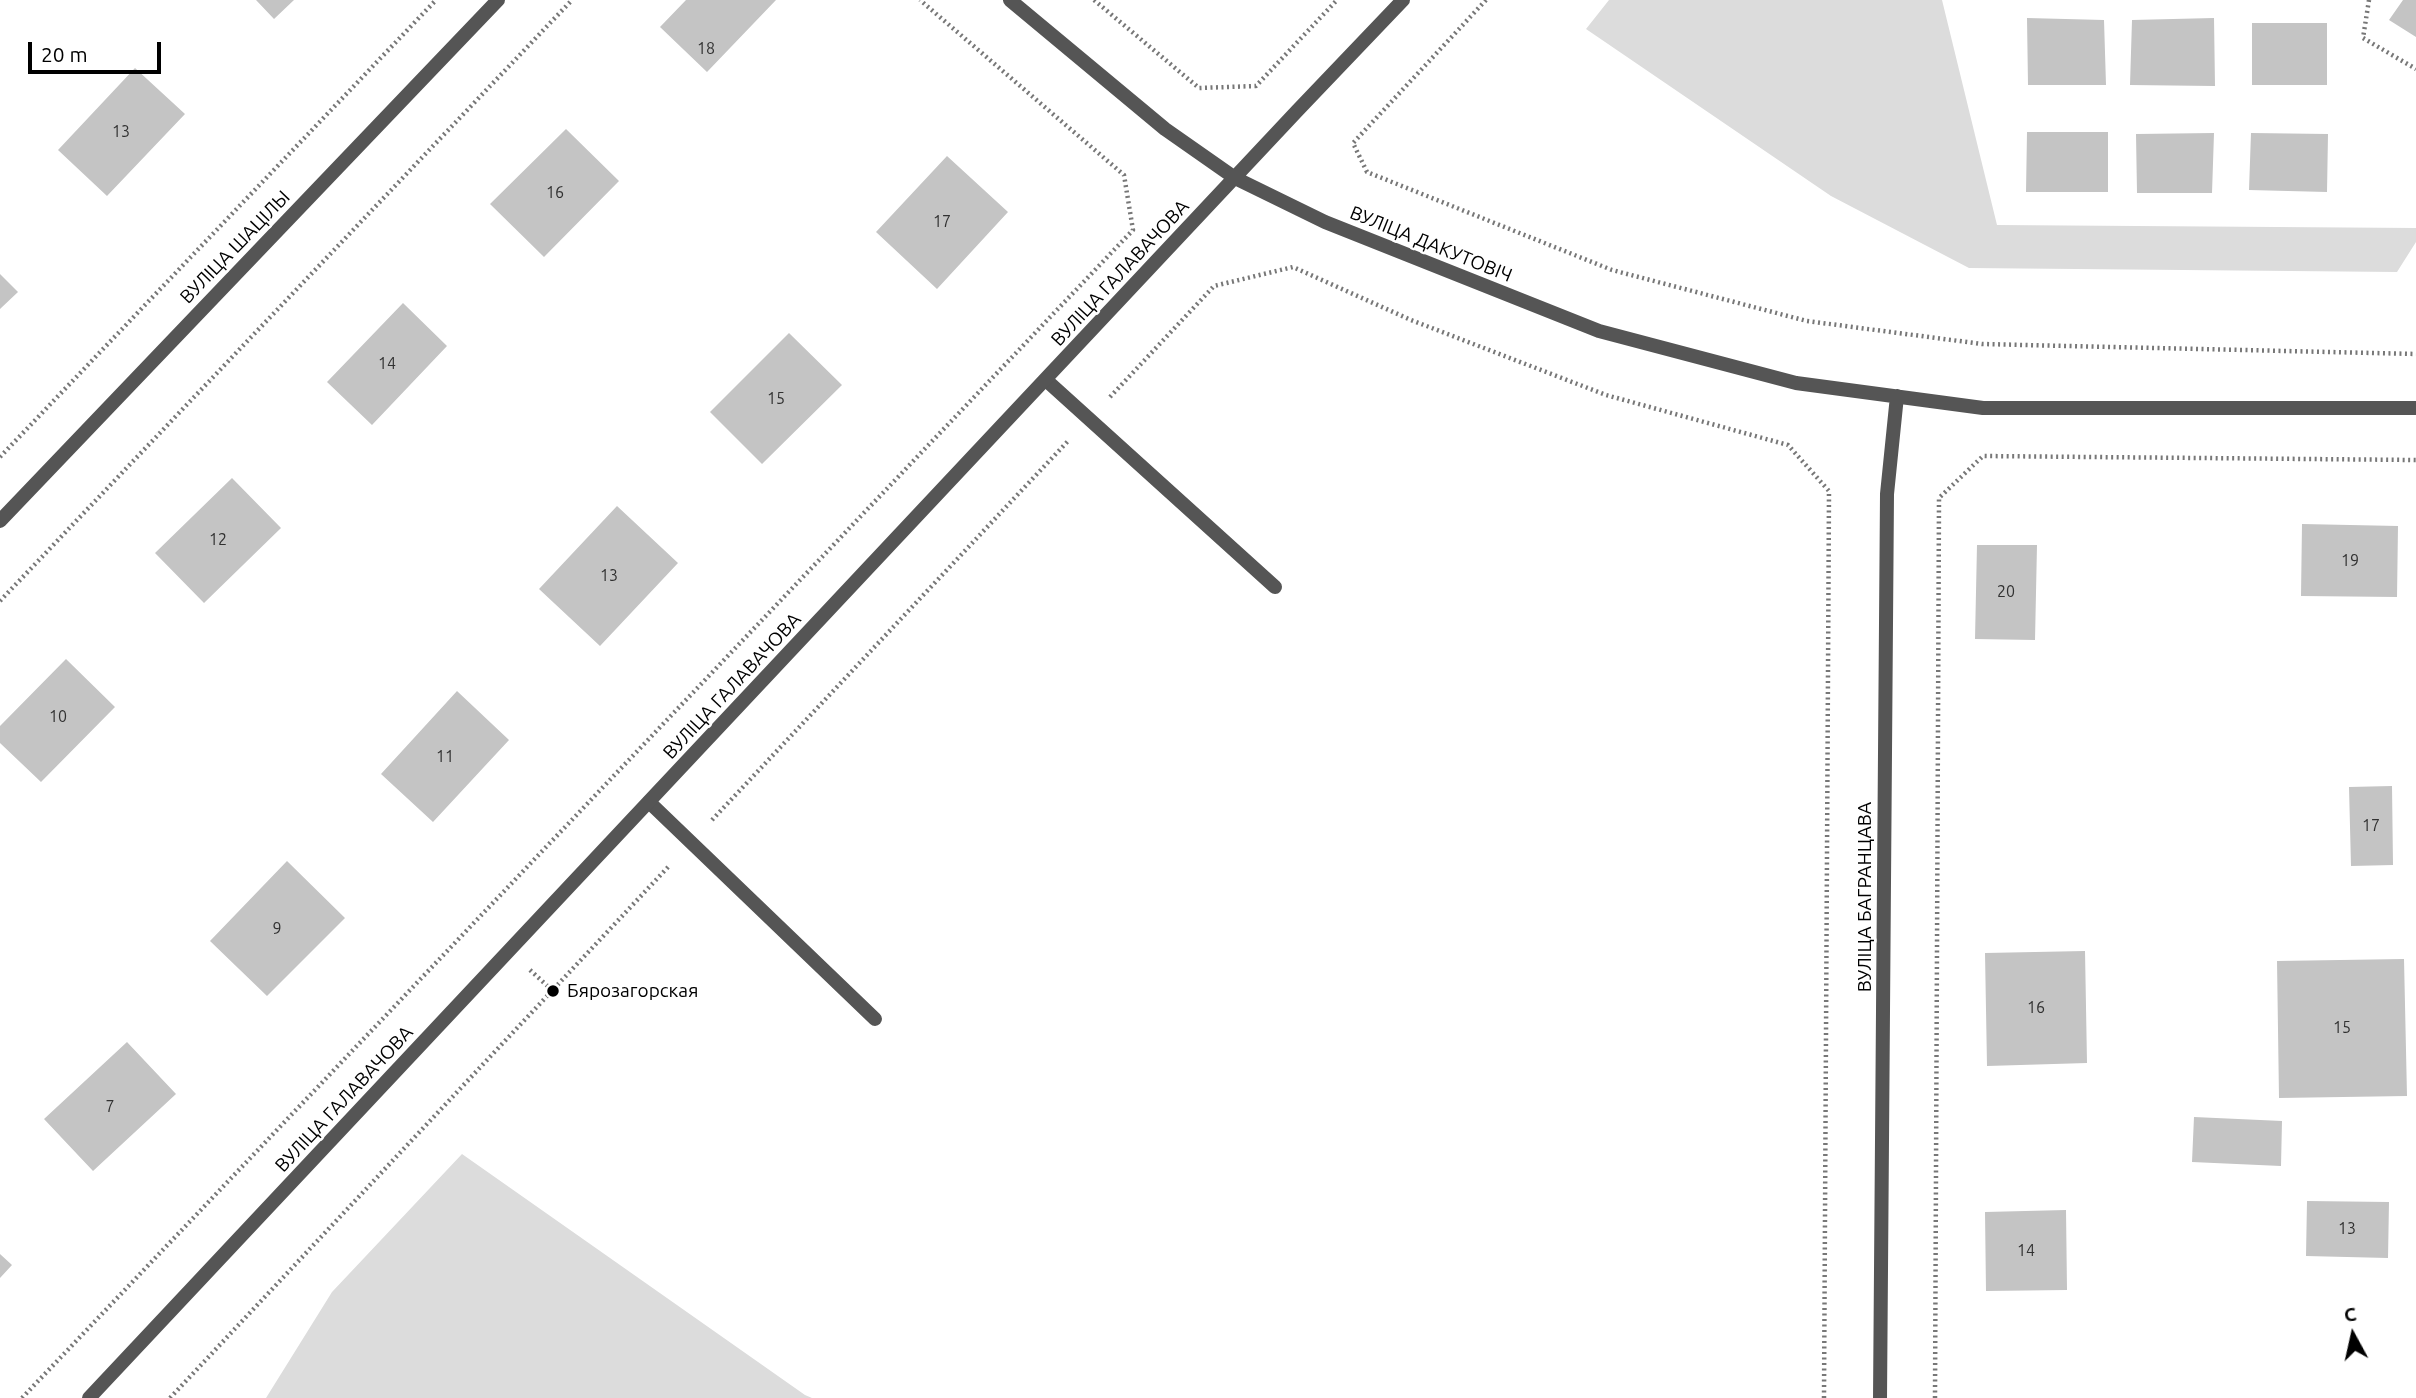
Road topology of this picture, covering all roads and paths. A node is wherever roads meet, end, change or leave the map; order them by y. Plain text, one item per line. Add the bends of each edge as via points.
1 (436, 0) edge
2 (498, 0) edge
3 (572, 0) edge
4 (920, 0) edge
5 (1010, 0) edge
6 (1094, 0) edge
7 (1337, 0) edge
8 (1403, 0) edge
9 (1486, 0) edge
10 (2369, 0) edge
11 (2416, 69) edge
12 (1235, 178) junction
13 (2416, 354) edge
14 (1046, 380) junction
15 (1897, 396) junction
16 (2416, 408) edge
17 (1089, 418) junction
18 (0, 457) edge
19 (2416, 460) edge
20 (0, 521) edge
21 (1275, 587) dead end
22 (0, 601) edge
23 (649, 802) junction
24 (691, 843) junction
25 (875, 1019) dead end
26 (22, 1398) edge
27 (89, 1398) edge
28 (170, 1398) edge
29 (1824, 1398) edge
30 (1880, 1398) edge
31 (1936, 1398) edge

1 - 18 path
2 - 20 street, ВУЛІЦА ШАЦІЛЫ
3 - 22 path
4 - 26 path via 1124,175 1133,230
5 - 12 street, ВУЛІЦА ДАКУТОВІЧ via 1165,129
6 - 7 path via 1199,88 1256,86
8 - 12 street, ВУЛІЦА ГАЛАВАЧОВА
9 - 13 path via 1353,143 1367,173 1612,270 1807,321 1982,344
10 - 11 path via 2363,38
12 - 14 street, ВУЛІЦА ГАЛАВАЧОВА
12 - 15 street, ВУЛІЦА ДАКУТОВІЧ via 1325,222 1599,331 1796,383
14 - 17 street
14 - 23 street, ВУЛІЦА ГАЛАВАЧОВА
15 - 16 street, ВУЛІЦА ДАКУТОВІЧ via 1983,408
15 - 30 street, ВУЛІЦА БАГРАНЦАВА via 1887,494
17 - 21 street
17 - 24 path
17 - 29 path via 1214,286 1293,267 1411,320 1606,395 1788,445 1829,491
19 - 31 path via 1983,456 1940,498
23 - 24 street
23 - 27 street, ВУЛІЦА ГАЛАВАЧОВА
24 - 25 street
24 - 28 path

